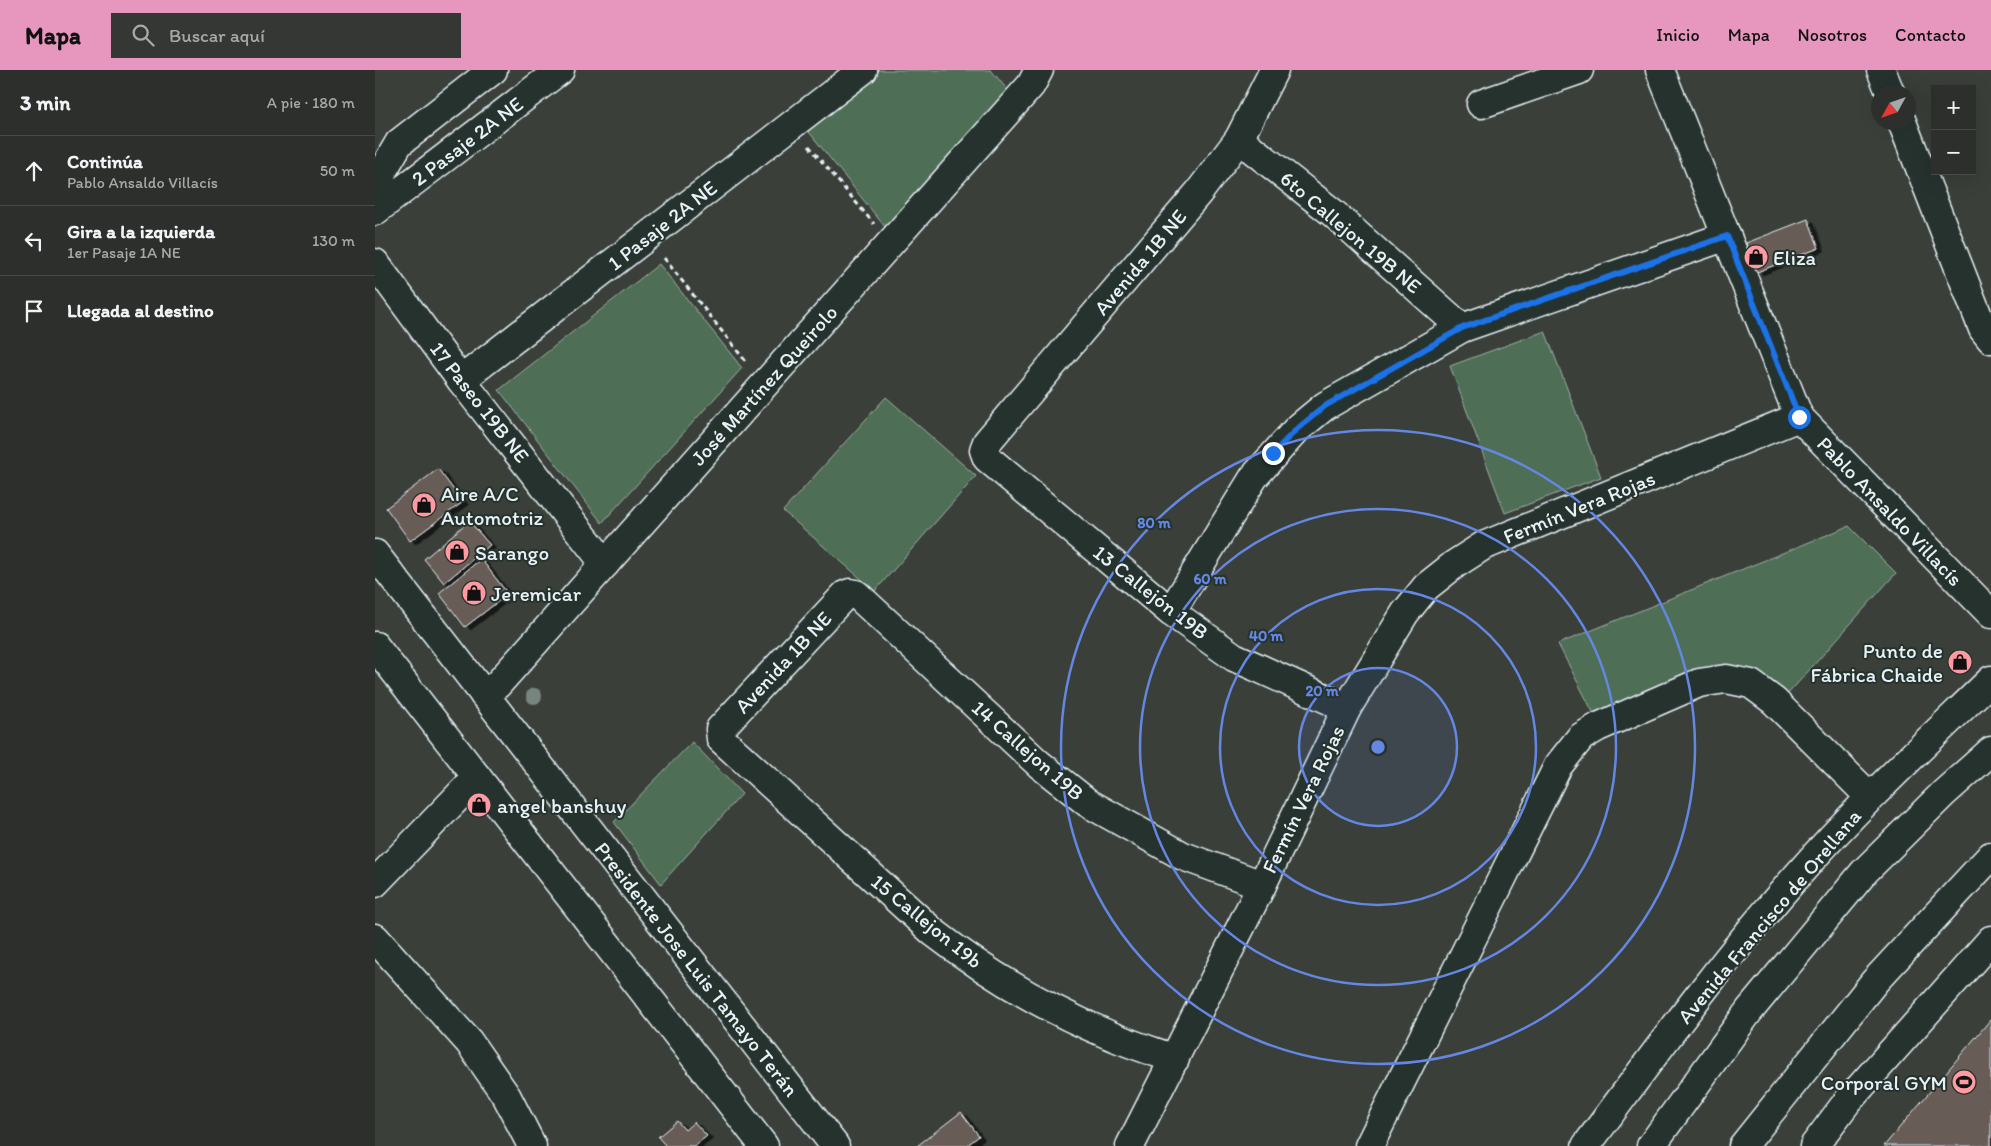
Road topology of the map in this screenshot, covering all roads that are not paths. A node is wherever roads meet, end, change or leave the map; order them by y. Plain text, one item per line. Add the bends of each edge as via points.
1 (493, 70) edge
2 (560, 70) edge
3 (863, 70) edge
4 (1274, 70) edge
5 (1579, 70) edge
6 (1660, 70) edge
7 (1881, 70) edge
8 (1029, 75) edge
9 (1887, 85) edge
10 (1481, 104) dead end
11 (1905, 130) edge
12 (1239, 139) junction
13 (375, 210) edge
14 (1727, 236) junction
15 (375, 263) edge
16 (1462, 328) junction
17 (1991, 339) edge
18 (461, 380) junction
19 (1799, 417) junction
20 (987, 442) joint
21 (375, 554) edge
22 (605, 564) junction
23 (845, 595) joint
24 (1171, 612) junction
25 (1991, 614) edge
26 (375, 646) edge
27 (1991, 680) edge
28 (484, 695) junction
29 (1347, 708) junction
30 (720, 729) joint
31 (1991, 751) edge
32 (477, 777) junction
33 (1870, 797) junction
34 (1991, 856) edge
35 (375, 883) edge
36 (1262, 885) junction
37 (375, 938) edge
38 (1991, 940) edge
39 (1175, 1059) junction
40 (532, 1146) edge
41 (764, 1146) edge
42 (835, 1146) edge
43 (1130, 1146) edge
44 (1369, 1146) edge
45 (1586, 1146) edge
46 (1651, 1146) edge
47 (1743, 1146) edge
48 (1814, 1146) edge

1 - 13 main road via 399,143 382,172
2 - 13 main road, 2 Pasaje 2A NE
3 - 18 main road, 1 Pasaje 2A NE
4 - 12 main road, Avenida 1B NE
5 - 10 main road
6 - 14 main road, Pablo Ansaldo Villacís
7 - 9 main road
8 - 22 main road, José Martínez Queirolo via 890,244
11 - 17 main road via 1983,329
12 - 16 main road, 6to Callejon 19B NE via 1333,213
12 - 20 main road, Avenida 1B NE via 1199,192
14 - 16 main road
14 - 19 main road, Pablo Ansaldo Villacís
15 - 18 main road, 17 Paseo 19B NE
16 - 24 main road via 1325,406 1297,429 1254,477
18 - 22 main road, 17 Paseo 19B NE
19 - 25 main road, Pablo Ansaldo Villacís
19 - 29 main road, Fermín Vera Rojas via 1483,546 1455,564 1426,587 1405,613
20 - 24 main road, 13 Callejón 19B via 984,450 987,458
21 - 28 main road, Presidente Jose Luis Tamayo Terán
22 - 28 main road, José Martínez Queirolo via 498,684
23 - 30 main road, Avenida 1B NE
23 - 36 main road, 14 Callejon 19B via 856,594 1039,764 1088,803 1183,856
24 - 29 main road, 13 Callejón 19B via 1234,657
26 - 32 main road
27 - 33 main road, Avenida Francisco de Orellana
28 - 42 main road, Presidente Jose Luis Tamayo Terán
29 - 36 main road, Fermín Vera Rojas
30 - 39 main road, 15 Callejon 19b via 721,739 933,932 962,954 1004,981 1099,1030
31 - 46 main road, Avenida Francisco de Orellana via 1865,871 1749,1011
32 - 35 main road
32 - 41 main road
33 - 44 main road via 1774,701 1751,684 1725,679 1699,683 1581,736 1558,766
33 - 45 main road, Avenida Francisco de Orellana via 1797,876 1719,970
34 - 47 main road via 1875,981
36 - 39 main road, Fermín Vera Rojas
37 - 40 main road via 469,1042 507,1097
38 - 48 main road via 1847,1102
39 - 43 main road, Fermín Vera Rojas

